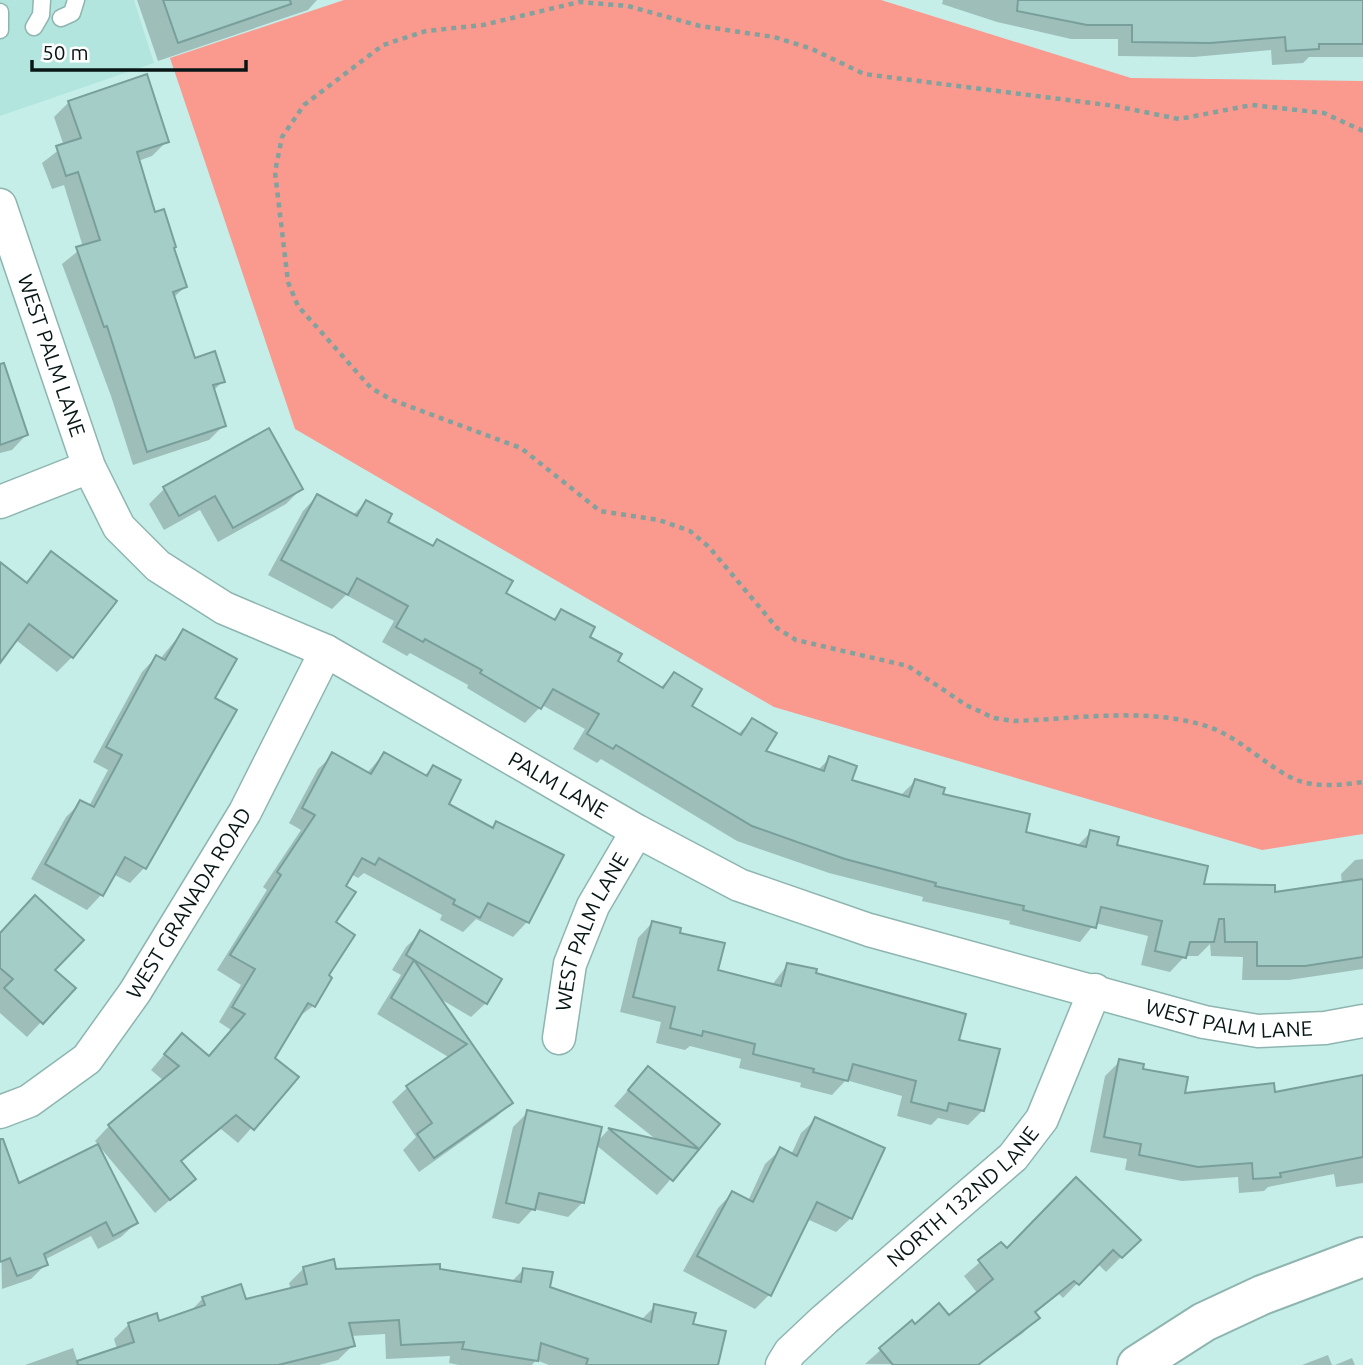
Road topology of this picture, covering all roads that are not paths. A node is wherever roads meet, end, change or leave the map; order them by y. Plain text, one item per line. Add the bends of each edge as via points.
1 (42, 0) edge
2 (76, 0) edge
3 (0, 12) edge
4 (61, 18) dead end
5 (34, 27) dead end
6 (0, 30) edge
7 (0, 205) edge
8 (89, 467) junction
9 (0, 502) edge
10 (326, 651) junction
11 (637, 831) junction
12 (1095, 990) junction
13 (1363, 1021) edge
14 (559, 1038) dead end
15 (0, 1112) edge
16 (1363, 1257) edge
17 (782, 1365) edge
18 (1137, 1365) edge

1 - 5 lane
2 - 4 lane via 72,13
3 - 6 lane
7 - 8 street, WEST PALM LANE
8 - 9 street
8 - 10 street, PALM LANE via 119,527 158,566 223,608
10 - 11 street, PALM LANE
10 - 15 street, WEST GRANADA ROAD via 245,812 135,992 87,1059 29,1101
11 - 12 street, PALM LANE via 739,885 869,930
11 - 14 street, WEST PALM LANE via 593,906 570,964
12 - 13 street, WEST PALM LANE via 1204,1022 1258,1031
12 - 17 street, NORTH 132ND LANE via 1042,1119 1013,1157 824,1320
16 - 18 street via 1204,1322

